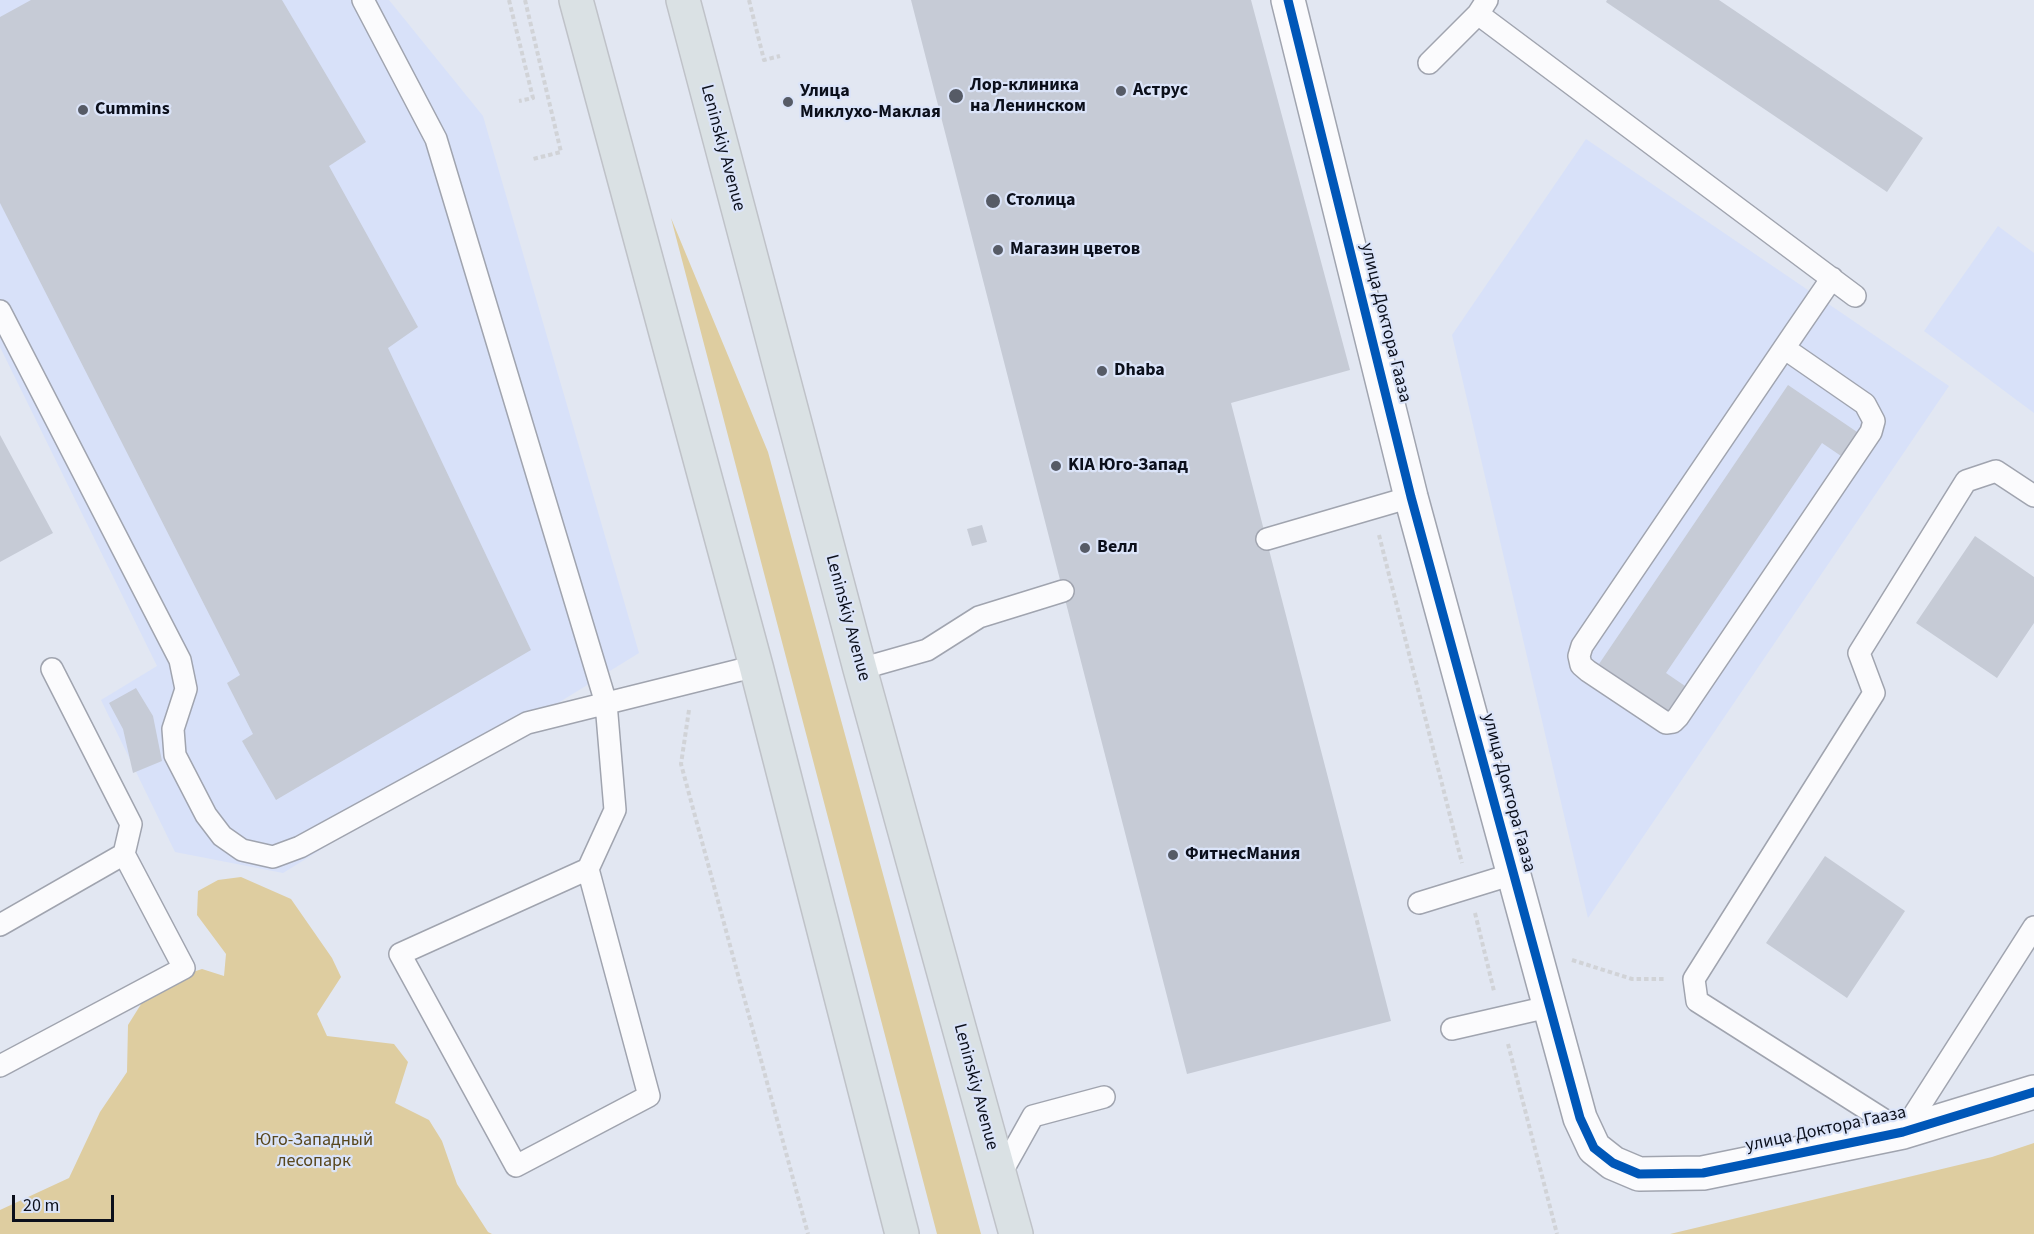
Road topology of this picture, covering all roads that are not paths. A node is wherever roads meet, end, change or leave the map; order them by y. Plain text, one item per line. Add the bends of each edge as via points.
1 (363, 0) edge
2 (576, 0) edge
3 (683, 0) edge
4 (1287, 0) edge
5 (1482, 7) edge
6 (1429, 63) dead end
7 (1832, 278) junction
8 (1855, 296) dead end
9 (0, 311) edge
10 (1784, 348) junction
11 (2034, 496) edge
12 (1411, 497) junction
13 (1267, 539) dead end
14 (1063, 591) dead end
15 (756, 666) junction
16 (52, 669) dead end
17 (860, 669) junction
18 (606, 703) junction
19 (124, 854) junction
20 (588, 869) junction
21 (1513, 873) junction
22 (1419, 903) dead end
23 (0, 925) edge
24 (2034, 927) edge
25 (1548, 1007) junction
26 (1452, 1029) dead end
27 (0, 1066) edge
28 (2034, 1092) edge
29 (1104, 1097) dead end
30 (1903, 1132) junction
31 (999, 1177) junction
32 (902, 1234) edge
33 (1016, 1234) edge

1 - 18 lane via 436,138
2 - 15 main road
3 - 17 main road, Leninskiy Avenue
4 - 12 street, улица Доктора Гааза
5 - 6 lane
5 - 7 lane
7 - 8 lane
7 - 10 lane
9 - 18 lane via 180,660 186,689 173,729 175,755 206,815 222,836 242,850 273,857 300,847 527,723
10 - 10 lane via 1582,646 1581,665 1666,723 1678,717 1871,432 1874,421 1865,404
11 - 30 lane via 1996,471 1966,481 1859,653 1874,693 1694,979 1697,1000
12 - 13 lane
12 - 21 street, улица Доктора Гааза
14 - 17 lane via 979,617 927,650
15 - 18 lane
15 - 32 main road
16 - 19 lane via 131,824
17 - 31 main road, Leninskiy Avenue
18 - 20 lane via 615,810
19 - 23 lane
19 - 27 lane via 184,968
20 - 20 lane via 649,1096 516,1166 400,954
21 - 22 lane
21 - 25 street, улица Доктора Гааза
24 - 30 lane
25 - 26 lane
25 - 30 street, улица Доктора Гааза via 1580,1118 1594,1148 1612,1163 1639,1174 1703,1173
28 - 30 street, улица Доктора Гааза
29 - 31 lane via 1033,1116
31 - 33 main road, Leninskiy Avenue

